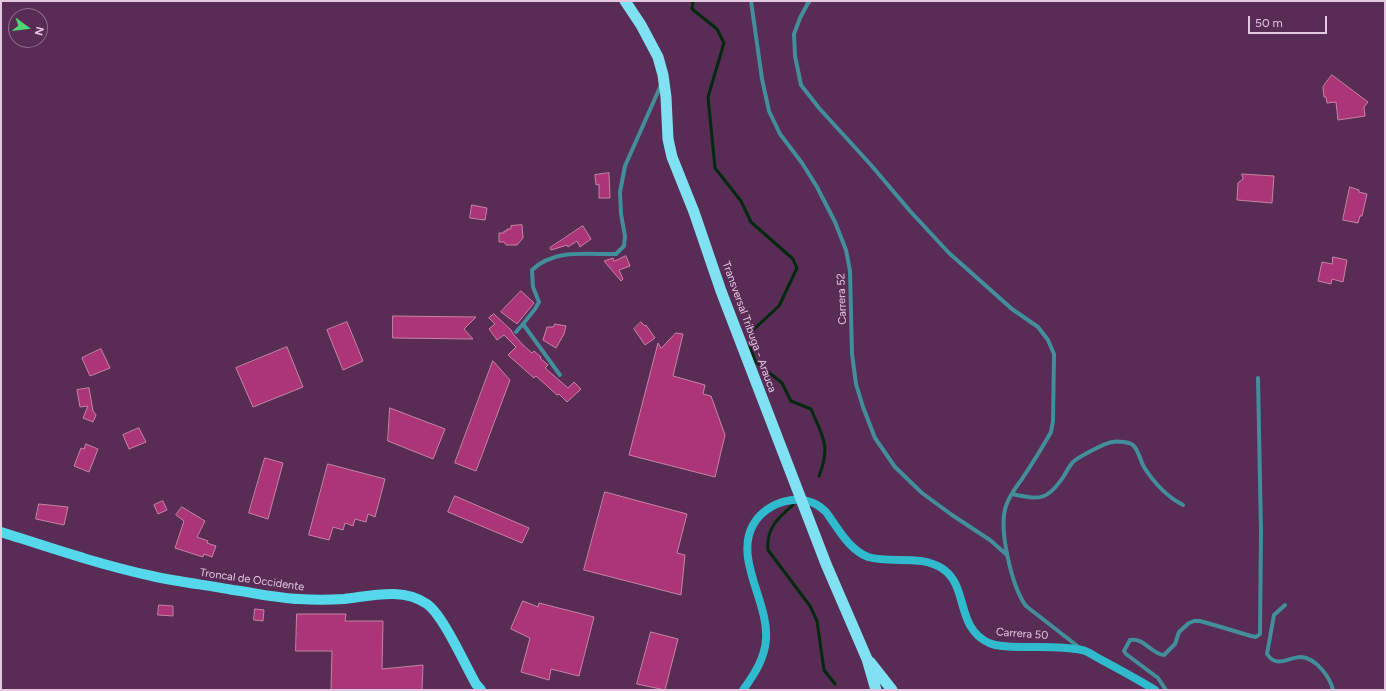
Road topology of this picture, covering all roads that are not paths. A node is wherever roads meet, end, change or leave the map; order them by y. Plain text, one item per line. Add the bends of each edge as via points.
1 (625, 1) edge
2 (751, 1) edge
3 (810, 1) edge
4 (663, 81) junction
5 (523, 324) junction
6 (516, 332) dead end
7 (560, 375) dead end
8 (1258, 378) dead end
9 (1012, 494) junction
10 (803, 501) junction
11 (1183, 505) dead end
12 (1, 532) edge
13 (1007, 555) junction
14 (1285, 605) dead end
15 (1084, 650) junction
16 (867, 659) junction
17 (481, 690) edge
18 (743, 690) edge
19 (876, 690) edge
20 (892, 690) edge
21 (1155, 690) edge
22 (1166, 690) edge
23 (1333, 690) edge

1 - 4 highway, Transversal Tribuga - Arauca via 658,57
2 - 13 street, Carrera 52 via 762,79 770,111 780,134 817,187 846,250 850,271 852,354 856,384 875,438 895,468 922,493 990,540
3 - 9 street via 794,34 795,56 801,85 910,212 949,253 1012,308 1038,327 1054,354 1051,432
4 - 5 street via 625,166 620,192 624,246 616,254 560,255 540,263 532,270 533,287 539,302
4 - 10 highway, Transversal Tribuga - Arauca via 672,157
5 - 6 street
5 - 7 street
8 - 22 street via 1260,634 1256,637 1194,621 1180,632 1175,644 1164,655 1158,654 1136,639 1130,640 1124,651 1126,654 1158,678
9 - 11 street via 1030,498 1049,495 1077,458 1112,442 1125,442 1133,445 1144,466 1164,493
9 - 13 street via 1004,516
10 - 15 main road, Carrera 50 via 825,511 855,550 867,556 891,560 918,560 944,569 955,582 969,625 989,643 1000,646
10 - 16 highway, Transversal Tribuga - Arauca via 826,564
10 - 18 main road via 787,501 769,508 753,525 749,536 747,550 764,614 766,638 760,662
12 - 17 main road, Troncal de Occidente via 100,563 181,582 298,599 342,599 383,594 410,597 427,604 434,611
13 - 15 street via 1017,588 1026,606
14 - 23 street via 1274,615 1267,654 1270,659 1277,661 1307,658 1323,671
15 - 21 main road, Carrera 50
16 - 19 highway, Transversal Tribuga - Arauca
16 - 20 highway, Transversal Tribuga - Arauca

